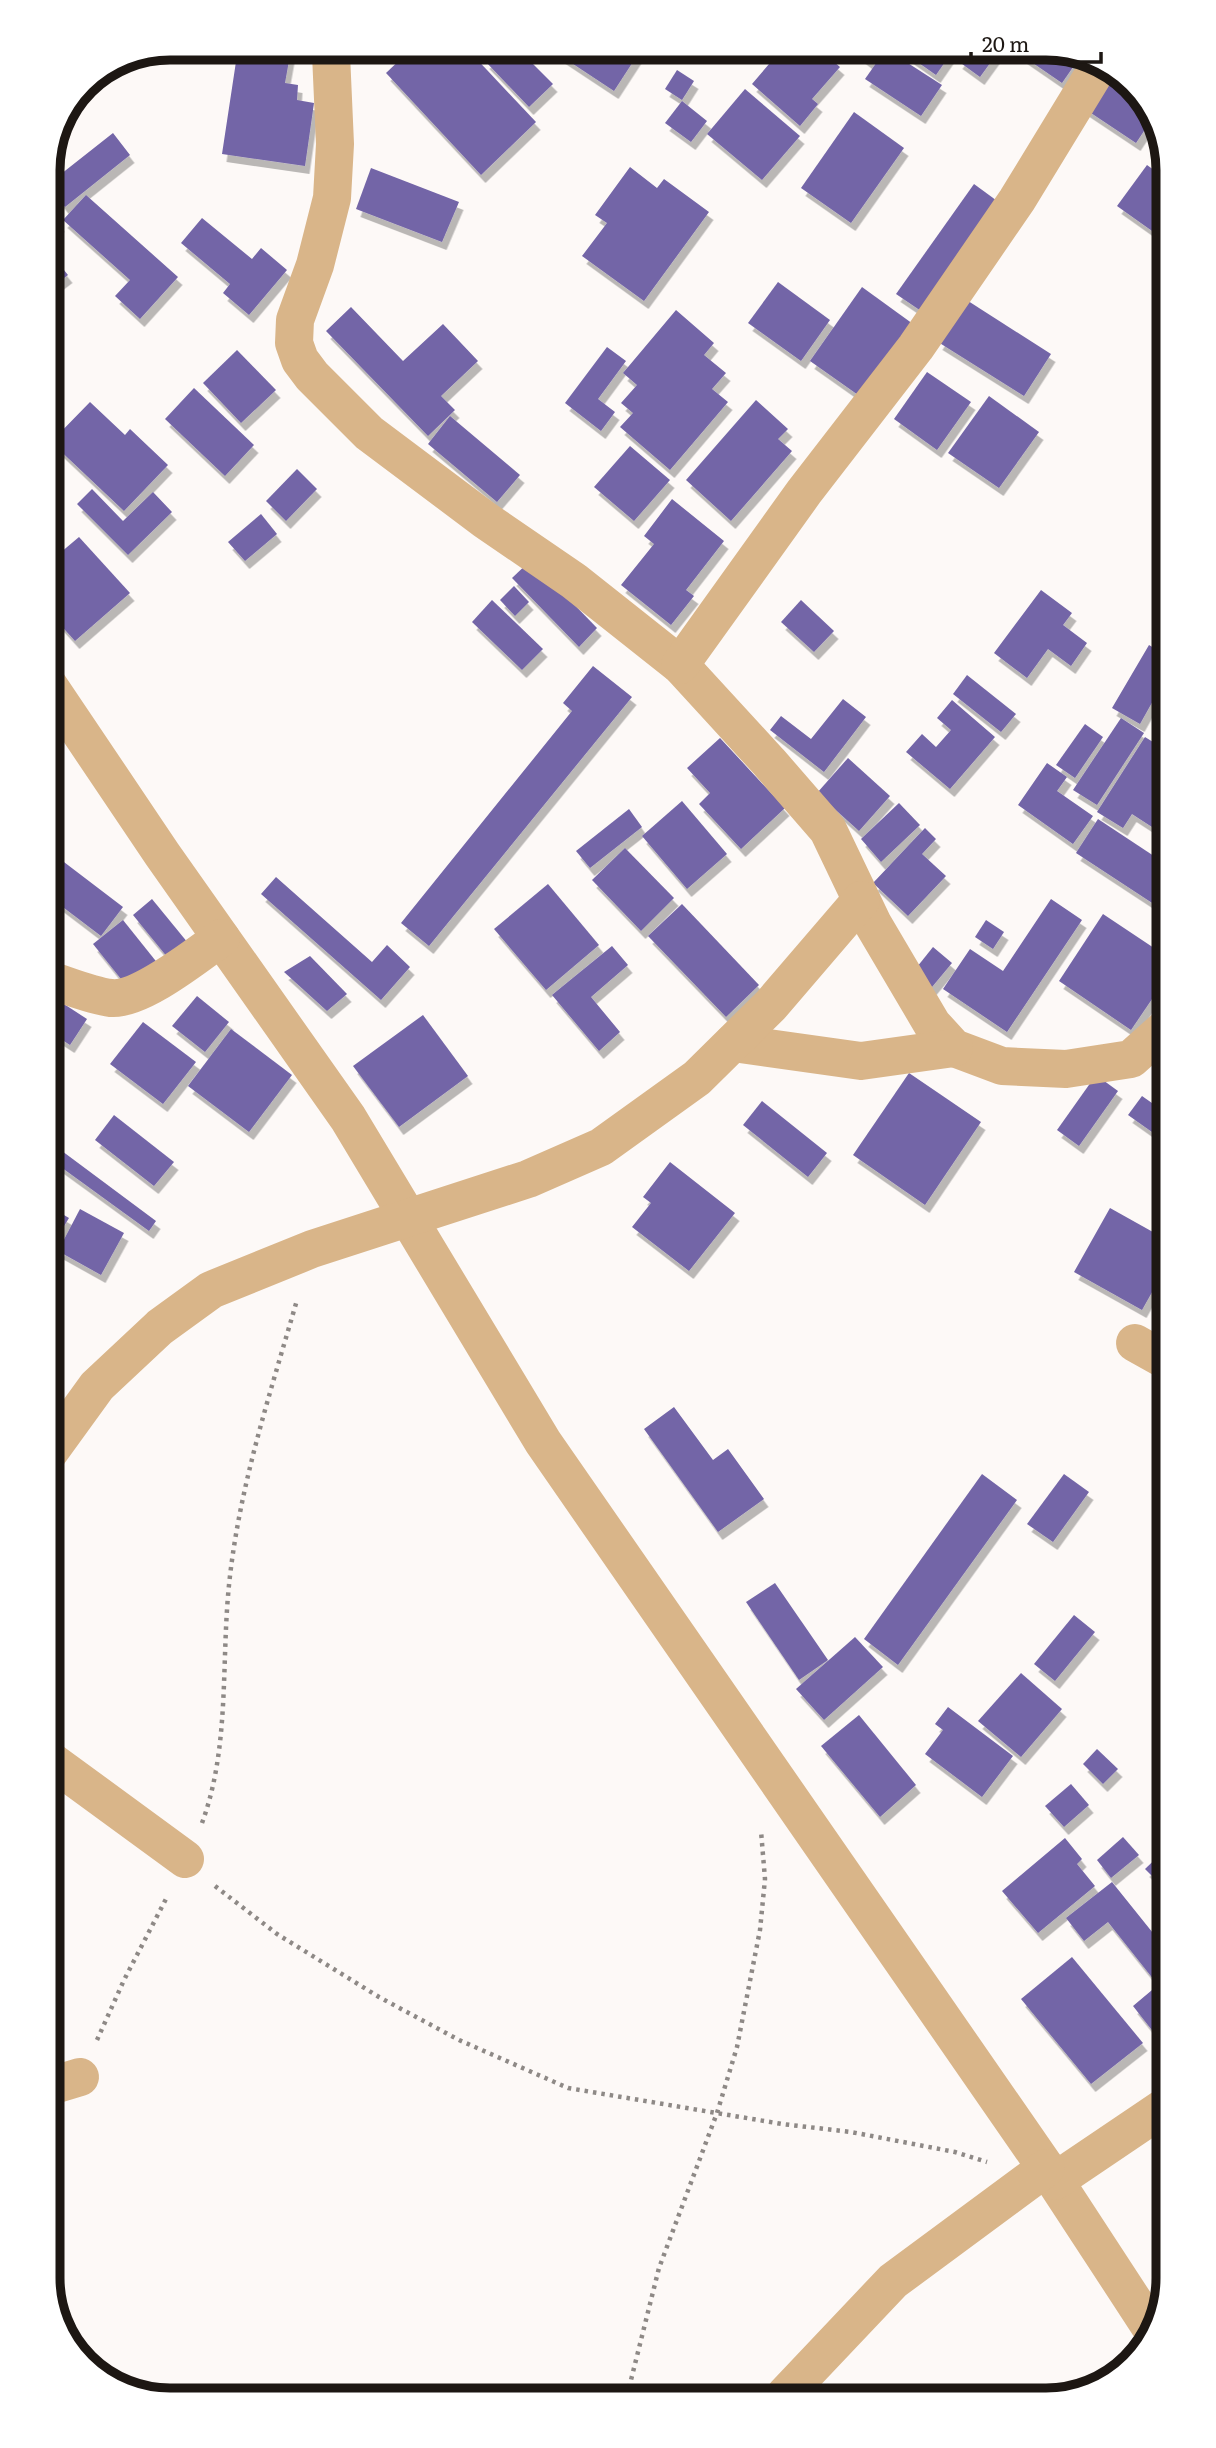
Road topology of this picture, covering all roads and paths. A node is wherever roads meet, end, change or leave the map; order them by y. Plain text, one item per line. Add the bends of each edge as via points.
1 (331, 59) edge
2 (1096, 71) edge
3 (680, 665) junction
4 (60, 701) edge
5 (861, 900) junction
6 (221, 938) junction
7 (60, 983) edge
8 (1156, 1037) edge
9 (733, 1042) junction
10 (954, 1048) junction
11 (410, 1219) junction
12 (312, 1249) junction
13 (1135, 1343) dead end
14 (1156, 1355) edge
15 (59, 1438) edge
16 (59, 1767) edge
17 (761, 1826) dead end
18 (185, 1860) junction
19 (64, 2082) edge
20 (59, 2100) edge
21 (1156, 2111) edge
22 (717, 2113) junction
23 (1045, 2175) junction
24 (1147, 2323) edge
25 (629, 2388) edge
26 (792, 2388) edge

1 - 3 street via 332,198 295,320 294,343 300,360 369,433 574,581
2 - 3 street via 1017,201 916,347 804,492
3 - 5 street via 828,830
4 - 6 street
5 - 9 street
5 - 10 street via 932,1024
6 - 7 street via 132,995 112,999
6 - 11 street via 320,1075
8 - 10 street via 1131,1059 1066,1069 1002,1066
9 - 10 street via 861,1061
9 - 11 street via 698,1078 601,1147 528,1180
11 - 12 street
11 - 23 street via 543,1442
12 - 15 street via 211,1290 160,1327 97,1386
12 - 18 path via 244,1485 229,1584 220,1750 204,1820
13 - 14 street
16 - 18 street
17 - 22 path via 765,1879 760,1930 737,2047
18 - 19 path via 124,1980
18 - 22 path via 276,1934 459,2040 568,2088
19 - 20 path
21 - 23 street
22 - 23 path via 851,2132
22 - 25 path via 659,2268
23 - 24 street
23 - 26 street via 892,2281

